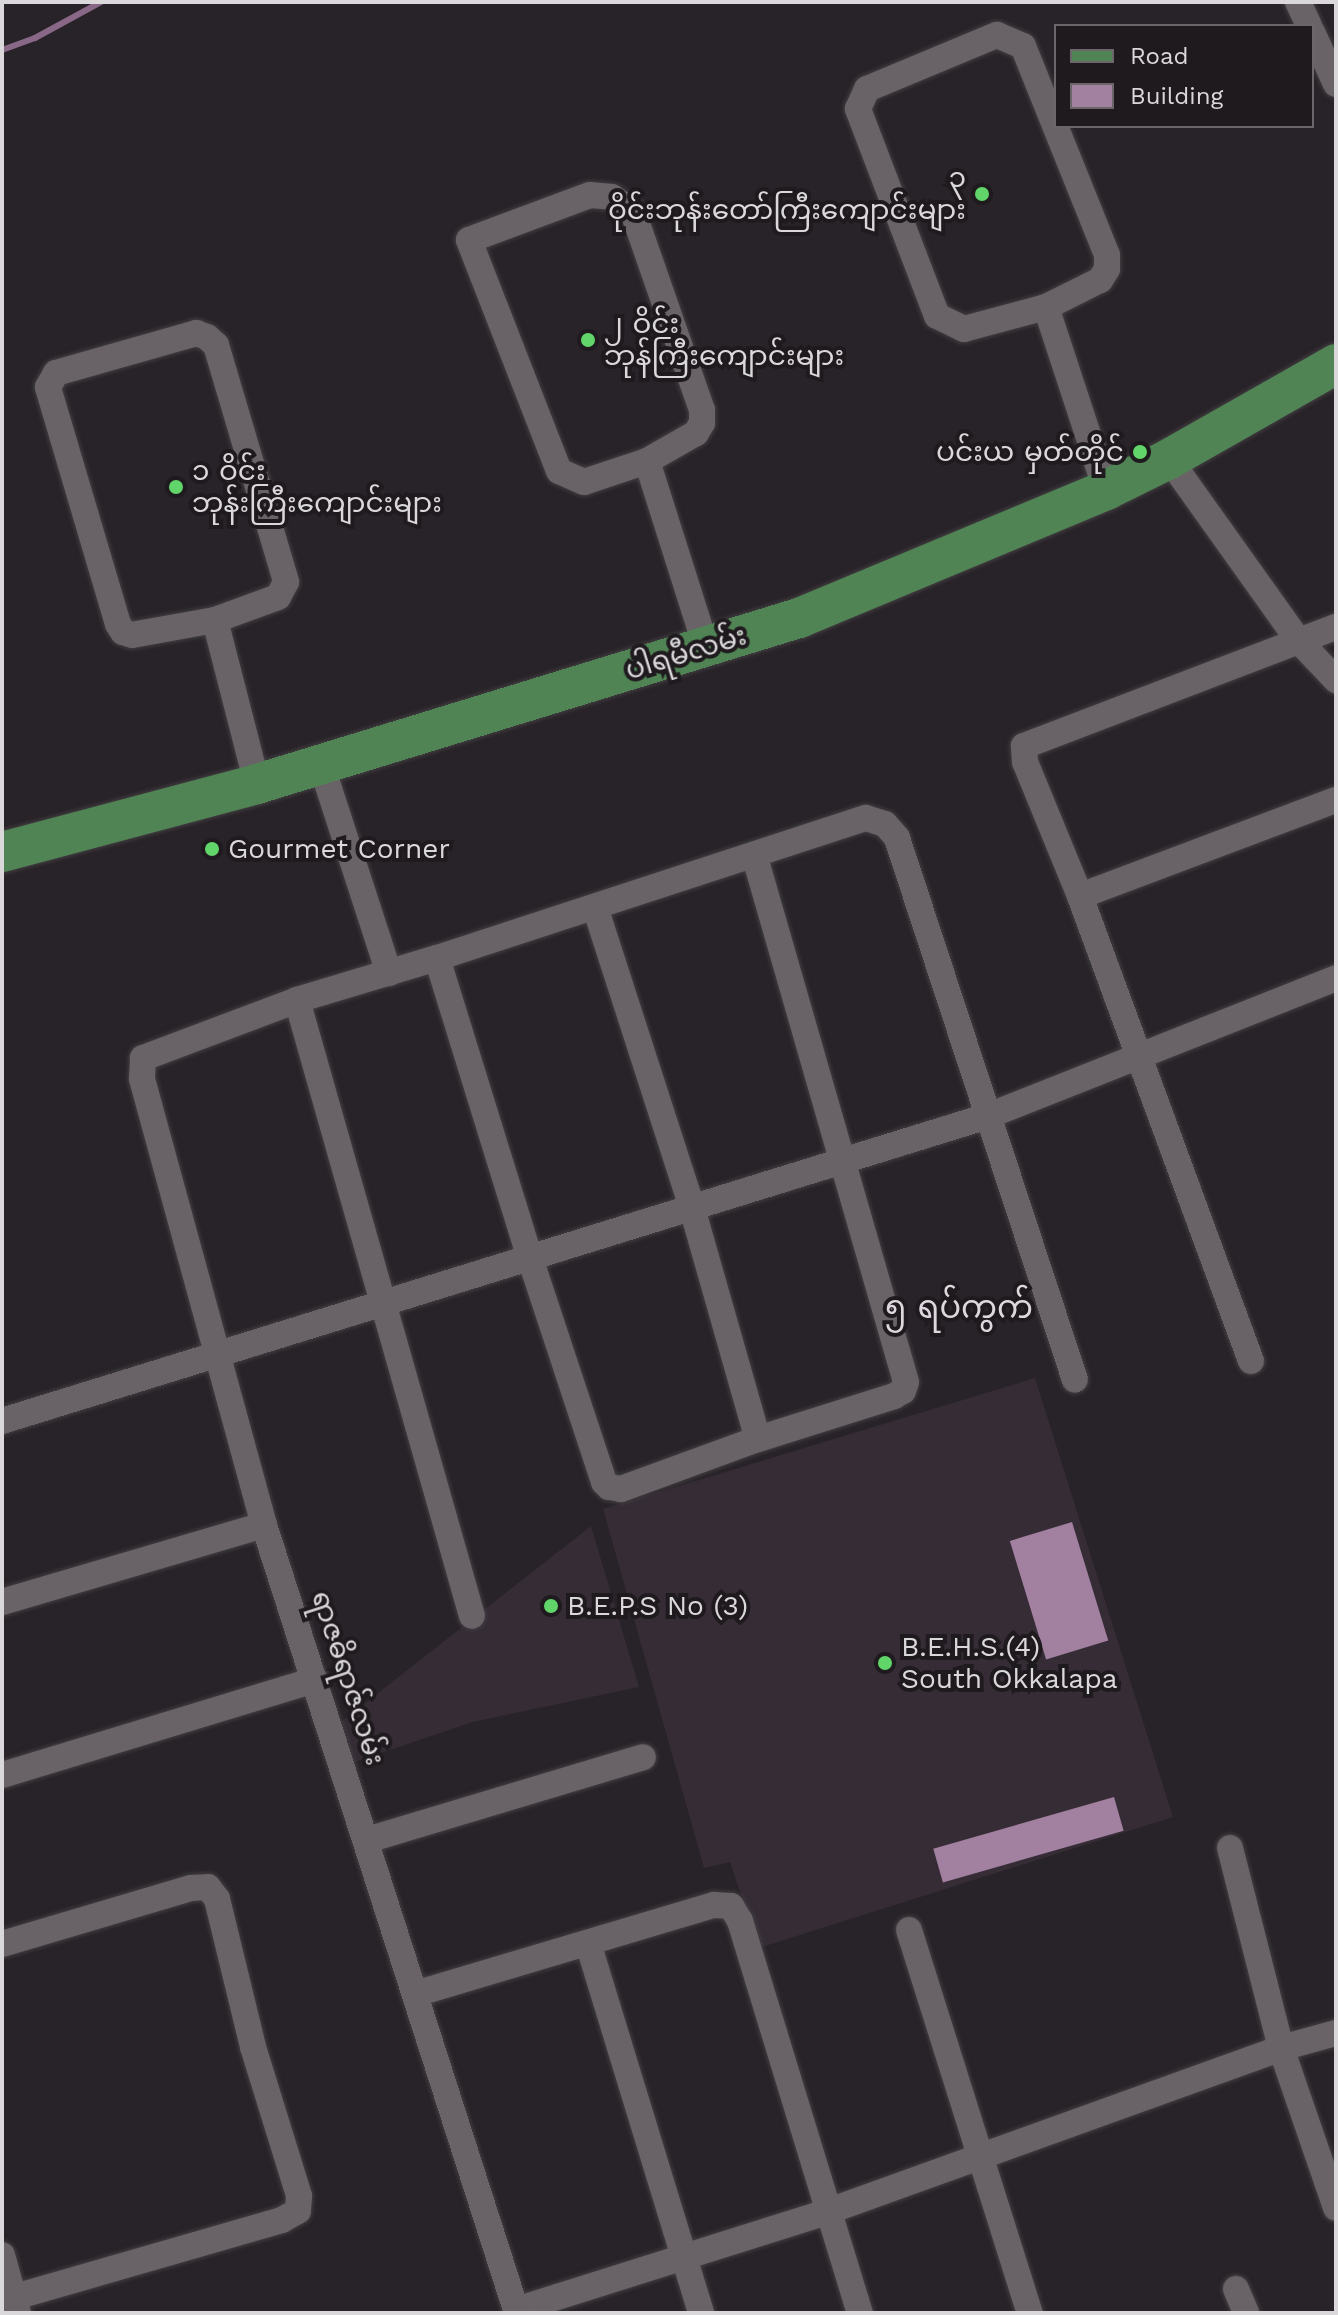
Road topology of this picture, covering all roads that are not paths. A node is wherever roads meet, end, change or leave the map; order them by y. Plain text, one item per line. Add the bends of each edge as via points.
1 (1298, 2) edge
2 (1308, 24) edge
3 (1314, 36) edge
4 (1336, 84) edge
5 (1054, 123) edge
6 (1056, 128) edge
7 (1046, 307) junction
8 (1336, 364) edge
9 (1169, 459) junction
10 (647, 461) junction
11 (1106, 490) junction
12 (215, 620) junction
13 (1336, 627) edge
14 (1299, 641) junction
15 (706, 647) junction
16 (1336, 680) edge
17 (321, 764) junction
18 (257, 784) junction
19 (1336, 800) edge
20 (2, 852) edge
21 (754, 854) junction
22 (1080, 896) junction
23 (595, 907) junction
24 (437, 958) junction
25 (389, 973) junction
26 (1336, 978) edge
27 (297, 1000) junction
28 (1139, 1056) junction
29 (988, 1116) junction
30 (844, 1161) junction
31 (692, 1208) junction
32 (530, 1258) junction
33 (382, 1306) junction
34 (217, 1356) junction
35 (1251, 1361) dead end
36 (1075, 1380) dead end
37 (2, 1421) edge
38 (758, 1439) junction
39 (264, 1525) junction
40 (2, 1602) edge
41 (472, 1616) dead end
42 (315, 1680) junction
43 (643, 1757) dead end
44 (2, 1775) edge
45 (367, 1840) junction
46 (1230, 1848) dead end
47 (909, 1930) dead end
48 (588, 1943) junction
49 (2, 1944) edge
50 (415, 1994) junction
51 (1336, 2033) edge
52 (1281, 2048) junction
53 (981, 2154) junction
54 (1336, 2208) edge
55 (826, 2212) junction
56 (2, 2255) edge
57 (684, 2256) junction
58 (1236, 2289) dead end
59 (16, 2305) edge
60 (516, 2312) edge
61 (701, 2313) edge
62 (860, 2313) edge
63 (1030, 2313) edge
64 (1246, 2313) edge

1 - 2 street
3 - 4 street
5 - 7 street via 1023,46 997,35 867,89 858,109 937,316 964,329
6 - 7 street via 1107,255 1107,269 1100,280
7 - 11 street
8 - 9 main road, ပါရမီလမ်း
9 - 11 main road, ပါရမီလမ်း
9 - 14 street
10 - 10 street via 696,433 702,410 633,212 612,197 590,195 469,240 559,471 584,482
10 - 15 street
11 - 15 main road, ပါရမီလမ်း via 799,618
12 - 12 street via 278,597 286,582 216,345 196,333 56,373 48,387 123,632 132,635
12 - 18 street
13 - 14 street
14 - 16 street
14 - 22 street via 1024,746 1025,762
15 - 17 main road, ပါရမီလမ်း
17 - 18 main road, ပါရမီလမ်း
17 - 25 street
18 - 20 main road, ပါရမီလမ်း
19 - 22 street
21 - 23 street
21 - 29 street via 866,818 885,824 897,838
21 - 30 street
22 - 28 street
23 - 24 street
23 - 31 street
24 - 25 street
24 - 32 street
25 - 27 street
26 - 28 street
27 - 33 street
27 - 34 street, ရာဇဓိရာဇ်လမ်း via 143,1058 142,1078
28 - 29 street
28 - 35 street
29 - 30 street
29 - 36 street
30 - 31 street
30 - 38 street via 906,1382 894,1396
31 - 32 street
31 - 38 street
32 - 33 street
32 - 38 street via 609,1487 621,1489
33 - 34 street
33 - 41 street
34 - 37 street
34 - 39 street, ရာဇဓိရာဇ်လမ်း
39 - 40 street
39 - 42 street, ရာဇဓိရာဇ်လမ်း
42 - 44 street
42 - 45 street, ရာဇဓိရာဇ်လမ်း
43 - 45 street
45 - 50 street, ရာဇဓိရာဇ်လမ်း
46 - 52 street
47 - 53 street
48 - 50 street
48 - 55 street via 714,1905 731,1906 740,1921
48 - 57 street
49 - 59 street via 208,1887 217,1899 253,2047 299,2196 298,2211 282,2220
50 - 60 street, ရာဇဓိရာဇ်လမ်း
51 - 52 street
52 - 53 street
52 - 54 street
53 - 55 street
53 - 63 street
55 - 57 street
55 - 62 street
56 - 59 street
57 - 60 street
57 - 61 street
58 - 64 street

